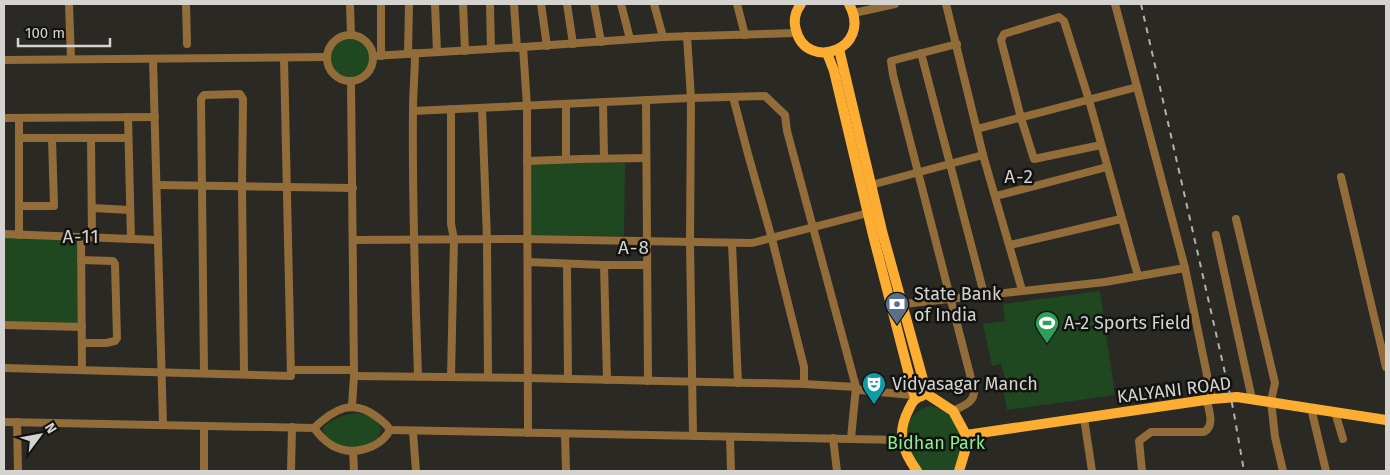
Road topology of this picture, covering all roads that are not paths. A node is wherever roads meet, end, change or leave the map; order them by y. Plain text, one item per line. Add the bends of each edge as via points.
1 (69, 4) edge
2 (186, 4) edge
3 (350, 4) edge
4 (381, 4) edge
5 (409, 4) edge
6 (435, 4) edge
7 (463, 4) edge
8 (490, 4) edge
9 (514, 4) edge
10 (541, 4) edge
11 (567, 4) edge
12 (594, 4) edge
13 (621, 4) edge
14 (654, 4) edge
15 (737, 4) edge
16 (801, 4) edge
17 (894, 4) edge
18 (946, 4) edge
19 (1115, 4) edge
20 (852, 9) edge
21 (796, 33) junction
22 (351, 35) junction
23 (745, 35) junction
24 (688, 36) junction
25 (663, 37) junction
26 (630, 39) junction
27 (601, 42) junction
28 (187, 44) dead end
29 (573, 44) junction
30 (957, 44) junction
31 (547, 46) junction
32 (520, 48) junction
33 (491, 49) junction
34 (839, 49) junction
35 (465, 51) junction
36 (437, 52) junction
37 (827, 53) junction
38 (921, 53) junction
39 (411, 54) junction
40 (377, 56) junction
41 (327, 57) junction
42 (284, 58) junction
43 (71, 59) junction
44 (153, 59) junction
45 (4, 60) edge
46 (351, 82) junction
47 (1137, 87) junction
48 (733, 97) junction
49 (691, 98) junction
50 (646, 100) junction
51 (1088, 100) junction
52 (603, 102) junction
53 (566, 104) junction
54 (527, 106) junction
55 (482, 108) junction
56 (451, 109) junction
57 (413, 111) junction
58 (155, 117) junction
59 (4, 118) edge
60 (19, 118) junction
61 (128, 118) junction
62 (1021, 118) junction
63 (977, 129) junction
64 (19, 138) junction
65 (52, 138) junction
66 (91, 138) junction
67 (128, 138) junction
68 (1101, 145) junction
69 (983, 154) junction
70 (604, 158) junction
71 (646, 158) junction
72 (566, 159) junction
73 (527, 161) junction
74 (951, 163) junction
75 (1107, 167) junction
76 (918, 172) junction
77 (1341, 176) dead end
78 (157, 185) junction
79 (871, 185) junction
80 (201, 186) junction
81 (242, 186) junction
82 (288, 187) junction
83 (353, 188) junction
84 (996, 196) junction
85 (19, 206) junction
86 (92, 208) junction
87 (130, 210) junction
88 (873, 212) junction
89 (1236, 218) dead end
90 (1121, 219) junction
91 (813, 228) junction
92 (4, 234) edge
93 (19, 235) junction
94 (1216, 236) dead end
95 (81, 237) junction
96 (92, 237) junction
97 (131, 239) junction
98 (454, 239) junction
99 (487, 239) junction
100 (527, 239) junction
101 (772, 239) junction
102 (158, 240) junction
103 (353, 240) junction
104 (414, 240) junction
105 (646, 241) junction
106 (690, 242) junction
107 (732, 243) junction
108 (1010, 246) junction
109 (81, 260) junction
110 (528, 262) junction
111 (567, 264) junction
112 (604, 265) junction
113 (646, 265) junction
114 (1185, 268) junction
115 (1138, 276) junction
116 (1022, 290) junction
117 (984, 294) junction
118 (950, 298) junction
119 (903, 304) junction
120 (4, 325) edge
121 (82, 327) junction
122 (82, 343) junction
123 (1386, 367) edge
124 (4, 368) edge
125 (82, 370) junction
126 (290, 370) junction
127 (162, 371) junction
128 (204, 373) junction
129 (354, 373) junction
130 (244, 374) junction
131 (418, 376) junction
132 (451, 377) junction
133 (488, 377) junction
134 (528, 378) junction
135 (568, 379) junction
136 (606, 380) junction
137 (648, 380) junction
138 (692, 382) junction
139 (738, 382) junction
140 (804, 384) junction
141 (856, 387) junction
142 (927, 394) junction
143 (915, 398) junction
144 (1252, 398) junction
145 (1210, 400) junction
146 (1271, 401) junction
147 (352, 406) junction
148 (1311, 408) junction
149 (953, 412) junction
150 (1335, 412) junction
151 (1084, 418) junction
152 (1386, 420) edge
153 (4, 422) edge
154 (17, 422) junction
155 (164, 425) junction
156 (204, 426) junction
157 (292, 427) junction
158 (314, 428) junction
159 (390, 430) junction
160 (413, 432) junction
161 (528, 433) junction
162 (565, 434) junction
163 (966, 435) junction
164 (693, 436) junction
165 (730, 437) junction
166 (833, 438) junction
167 (851, 438) junction
168 (1343, 438) dead end
169 (902, 440) junction
170 (354, 452) junction
171 (18, 471) edge
172 (204, 471) edge
173 (291, 471) edge
174 (354, 471) edge
175 (416, 471) edge
176 (566, 471) edge
177 (731, 471) edge
178 (837, 471) edge
179 (917, 471) edge
180 (959, 471) edge
181 (1092, 471) edge
182 (1142, 471) edge
183 (1284, 471) edge
184 (1326, 471) edge

1 - 43 street
2 - 28 street
3 - 22 street
4 - 40 street
5 - 39 street
6 - 36 street
7 - 35 street
8 - 33 street
9 - 32 street
10 - 31 street
11 - 29 street
12 - 27 street
13 - 26 street
14 - 25 street
15 - 23 street
16 - 21 main road via 795,14
17 - 20 street
18 - 30 street
19 - 47 street
20 - 34 main road via 856,22 851,38
21 - 23 street
21 - 37 main road via 810,48
22 - 40 street via 366,41
22 - 41 street via 334,41
23 - 24 street
24 - 25 street
24 - 49 street
25 - 26 street
26 - 27 street
27 - 29 street
29 - 31 street
30 - 38 street
30 - 63 street
31 - 32 street
32 - 33 street
32 - 54 street
33 - 35 street
34 - 37 main road
34 - 79 main road
35 - 36 street
36 - 39 street
37 - 88 main road
38 - 74 street
38 - 76 street via 891,61
39 - 40 street
39 - 57 street via 415,81
40 - 46 street via 366,75
41 - 42 street
41 - 46 street via 332,73
42 - 44 street
42 - 82 street
43 - 44 street
43 - 45 street
44 - 58 street
46 - 83 street
47 - 51 street
47 - 114 street
48 - 49 street
48 - 91 street via 765,96 785,115
48 - 101 street
49 - 50 street
49 - 106 street
50 - 52 street
50 - 71 street
51 - 62 street
51 - 62 street via 1064,21 1059,17 1004,34 1001,40
51 - 68 street
52 - 53 street
52 - 70 street
53 - 54 street
53 - 72 street
54 - 55 street
54 - 73 street
55 - 56 street
55 - 99 street
56 - 57 street
56 - 98 street via 451,224
57 - 104 street
58 - 61 street
58 - 78 street
59 - 60 street
60 - 61 street
60 - 64 street
61 - 67 street
62 - 63 street
62 - 68 street via 1034,159
63 - 69 street
64 - 65 street
64 - 85 street
65 - 66 street
65 - 85 street via 54,206
66 - 67 street
66 - 86 street
67 - 87 street
68 - 75 street
69 - 74 street
69 - 84 street
70 - 71 street
70 - 72 street
71 - 105 street
72 - 73 street
73 - 100 street
74 - 76 street
74 - 117 street
75 - 84 street
75 - 90 street
76 - 79 street
76 - 118 street
77 - 123 street
78 - 80 street
78 - 102 street
79 - 88 main road
80 - 81 street
80 - 81 street via 201,98 204,94 240,94 243,99
80 - 128 street
81 - 82 street
81 - 130 street
82 - 83 street
82 - 126 street
83 - 103 street
84 - 108 street
85 - 93 street
86 - 87 street
86 - 96 street
87 - 97 street
88 - 91 street
88 - 119 main road
88 - 143 main road
89 - 146 street via 1275,383
90 - 108 street
90 - 115 street
91 - 101 street
91 - 141 street
92 - 93 street
93 - 95 street
94 - 144 street
95 - 96 street
95 - 109 street
96 - 97 street
97 - 102 street
98 - 99 street
98 - 104 street
98 - 132 street
99 - 100 street
99 - 133 street
100 - 105 street
100 - 110 street
101 - 107 street
101 - 140 street via 804,367
102 - 127 street
103 - 104 street
103 - 129 street
104 - 131 street
105 - 106 street
105 - 113 street
106 - 107 street
106 - 138 street
107 - 139 street
108 - 116 street
109 - 121 street
109 - 122 street via 112,261 115,264 117,338 106,343
110 - 111 street
110 - 134 street
111 - 112 street
111 - 135 street
112 - 113 street
112 - 136 street
113 - 137 street
114 - 115 street
114 - 145 street
115 - 116 street
116 - 117 street
117 - 118 street
118 - 119 street
118 - 149 street via 974,396
119 - 142 main road
120 - 121 street
121 - 122 street
122 - 125 street
124 - 125 street
125 - 127 street
126 - 129 street
126 - 130 street via 291,376
127 - 128 street
127 - 155 street
128 - 130 street
129 - 131 street
129 - 147 street
131 - 132 street
132 - 133 street
133 - 134 street
134 - 135 street
134 - 161 street
135 - 136 street
136 - 137 street
137 - 138 street
138 - 139 street
138 - 164 street
139 - 140 street
140 - 141 street
141 - 143 street
141 - 167 street
142 - 143 main road
142 - 149 main road
143 - 169 main road via 904,420
144 - 145 main road, KALYANI ROAD
144 - 146 main road, KALYANI ROAD
145 - 151 main road, KALYANI ROAD
145 - 182 street via 1208,430 1151,432 1139,440
146 - 148 main road, KALYANI ROAD
146 - 183 street
147 - 158 street via 330,415
147 - 159 street via 372,413
148 - 150 main road, KALYANI ROAD
148 - 184 street
149 - 163 main road
150 - 152 main road, KALYANI ROAD
150 - 168 street
151 - 163 main road, KALYANI ROAD
151 - 181 street
153 - 154 street
154 - 155 street
154 - 171 street
155 - 156 street
156 - 157 street
156 - 172 street
157 - 158 street
157 - 173 street
158 - 170 street via 328,443
159 - 160 street
159 - 170 street via 386,438
160 - 161 street
160 - 175 street
161 - 162 street
162 - 164 street
162 - 176 street
163 - 180 main road
164 - 165 street
165 - 166 street
165 - 177 street
166 - 167 street
166 - 178 street
167 - 169 street
169 - 179 main road via 905,452
170 - 174 street

